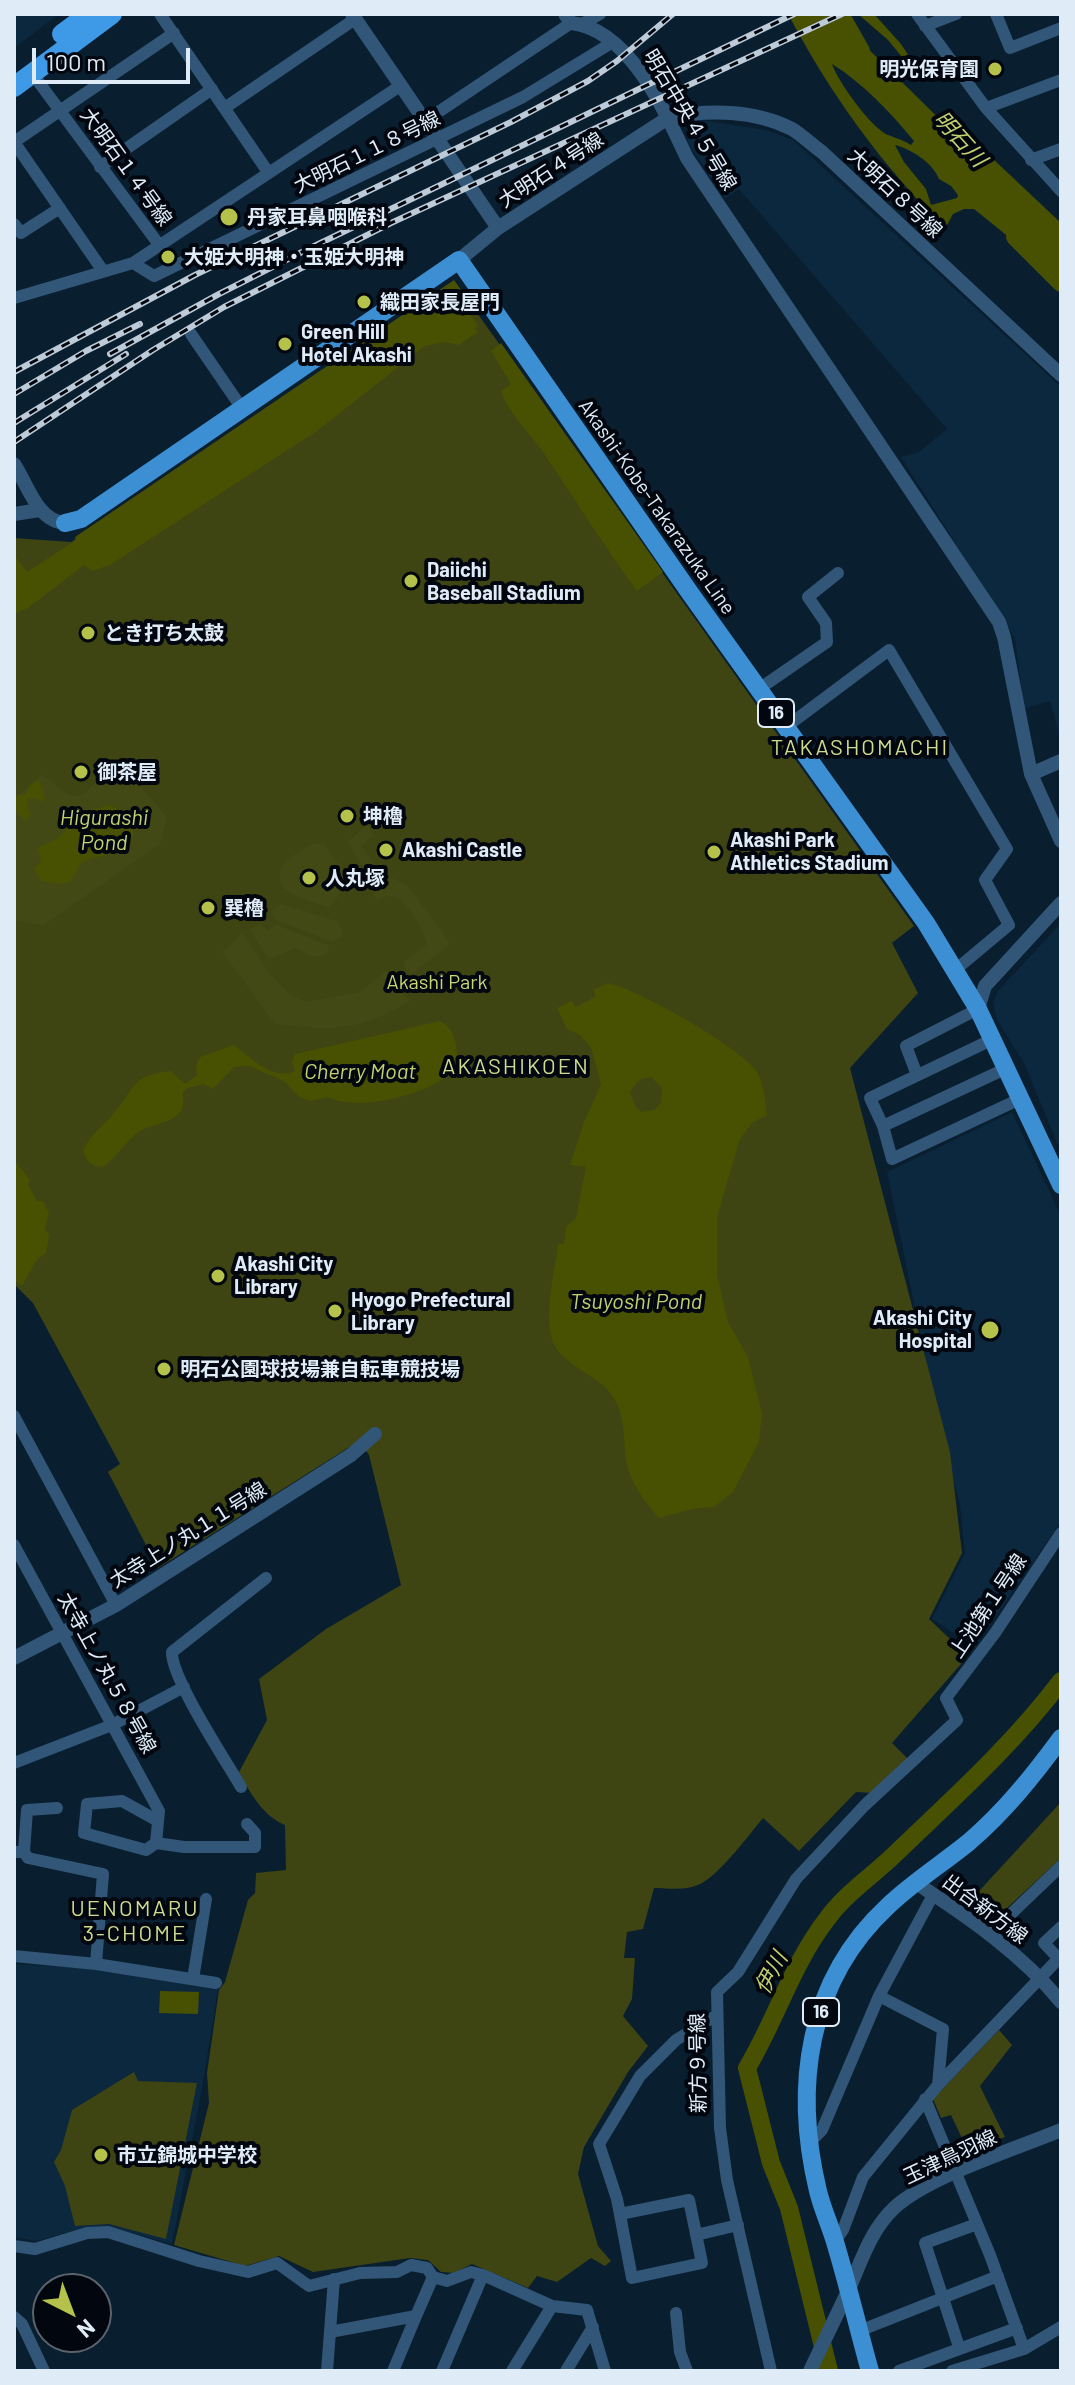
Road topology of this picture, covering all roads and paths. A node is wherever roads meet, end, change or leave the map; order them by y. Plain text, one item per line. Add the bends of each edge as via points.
1 (89, 14) edge
2 (112, 14) edge
3 (160, 14) edge
4 (600, 14) edge
5 (917, 14) edge
6 (956, 14) edge
7 (996, 14) edge
8 (354, 17) edge
9 (573, 21) edge
10 (925, 26) junction
11 (1061, 28) edge
12 (174, 33) junction
13 (613, 42) junction
14 (23, 72) edge
15 (1061, 80) edge
16 (400, 86) junction
17 (14, 87) edge
18 (212, 89) junction
19 (226, 107) junction
20 (986, 108) junction
21 (60, 111) junction
22 (668, 118) junction
23 (425, 121) junction
24 (438, 140) junction
25 (14, 142) edge
26 (1061, 149) edge
27 (1031, 160) junction
28 (100, 167) junction
29 (268, 172) junction
30 (1061, 191) edge
31 (60, 208) junction
32 (14, 224) edge
33 (498, 228) junction
34 (160, 246) junction
35 (459, 260) junction
36 (133, 263) junction
37 (103, 271) junction
38 (14, 298) edge
39 (191, 334) dead end
40 (1061, 375) edge
41 (241, 407) junction
42 (14, 464) edge
43 (40, 510) junction
44 (14, 514) edge
45 (65, 523) joint
46 (838, 573) dead end
47 (759, 689) junction
48 (786, 727) junction
49 (1061, 761) edge
50 (1031, 774) junction
51 (1061, 841) edge
52 (1061, 903) edge
53 (954, 971) junction
54 (978, 1009) junction
55 (991, 1040) junction
56 (1007, 1068) junction
57 (917, 1075) junction
58 (1022, 1098) junction
59 (883, 1126) junction
60 (1061, 1185) edge
61 (14, 1416) edge
62 (375, 1434) dead end
63 (1061, 1533) edge
64 (14, 1545) edge
65 (266, 1578) dead end
66 (116, 1605) junction
67 (62, 1633) junction
68 (14, 1658) edge
69 (184, 1687) junction
70 (946, 1698) joint
71 (112, 1725) junction
72 (1061, 1738) edge
73 (14, 1763) edge
74 (241, 1787) dead end
75 (57, 1808) dead end
76 (158, 1821) junction
77 (247, 1824) dead end
78 (156, 1843) junction
79 (19, 1852) edge
80 (1061, 1866) edge
81 (916, 1883) junction
82 (933, 1895) junction
83 (206, 1899) dead end
84 (1061, 1927) edge
85 (989, 1935) junction
86 (14, 1956) edge
87 (1060, 1958) edge
88 (96, 1964) junction
89 (1040, 1976) junction
90 (193, 1979) junction
91 (216, 1983) dead end
92 (879, 1996) junction
93 (1061, 2002) edge
94 (717, 2015) junction
95 (938, 2085) junction
96 (925, 2099) junction
97 (1061, 2130) edge
98 (810, 2142) junction
99 (956, 2173) junction
100 (620, 2214) junction
101 (977, 2224) junction
102 (738, 2225) junction
103 (696, 2235) junction
104 (835, 2241) junction
105 (14, 2246) edge
106 (483, 2275) junction
107 (998, 2276) junction
108 (433, 2277) junction
109 (334, 2279) junction
110 (848, 2291) junction
111 (588, 2295) dead end
112 (942, 2297) junction
113 (552, 2306) junction
114 (587, 2310) junction
115 (676, 2313) dead end
116 (416, 2316) junction
117 (14, 2317) edge
118 (593, 2327) junction
119 (1061, 2327) edge
120 (1017, 2328) junction
121 (859, 2331) junction
122 (330, 2332) junction
123 (959, 2347) junction
124 (1024, 2349) junction
125 (44, 2371) edge
126 (327, 2371) edge
127 (393, 2371) edge
128 (442, 2371) edge
129 (512, 2371) edge
130 (566, 2371) edge
131 (605, 2371) edge
132 (687, 2371) edge
133 (771, 2371) edge
134 (810, 2371) edge
135 (870, 2371) edge
136 (899, 2371) edge
137 (952, 2371) edge

1 - 14 highway
2 - 14 highway
3 - 12 street
4 - 9 street
5 - 10 street
6 - 10 street
7 - 11 street via 1010,48
8 - 16 street
8 - 19 street
9 - 13 street, 明石中央４５号線
9 - 23 street
10 - 20 street
12 - 18 street
12 - 21 street
13 - 22 street, 明石中央４５号線 via 629,56
13 - 24 street, 大明石１１８号線 via 523,97
14 - 17 highway
14 - 21 street, 大明石１４号線
15 - 20 street
16 - 23 street
16 - 29 street
18 - 19 street
18 - 28 street
19 - 29 street
20 - 27 street
21 - 25 street
21 - 28 street, 大明石１４号線
22 - 33 street, 大明石４号線
22 - 40 street, 大明石８号線 via 698,111 761,117 793,130
22 - 50 street, 明石中央４５号線 via 687,158 999,622
23 - 24 street
24 - 33 street
24 - 36 street, 大明石１１８号線 via 154,276
25 - 31 street
26 - 27 street
27 - 30 street
28 - 34 street, 大明石１４号線
29 - 34 street
31 - 32 street via 21,233
31 - 37 street
33 - 35 street, 大明石４号線
34 - 36 street
35 - 41 main road
35 - 47 main road, Akashi-Kobe-Takarazuka Line / 16
36 - 37 street
37 - 38 street
39 - 41 street
41 - 45 main road via 81,519
42 - 43 street
43 - 44 street
43 - 45 street via 54,522
46 - 47 street via 808,597 826,623 827,642
47 - 48 main road, Akashi-Kobe-Takarazuka Line / 16
48 - 53 main road, Akashi-Kobe-Takarazuka Line / 16 via 926,923
48 - 53 street via 889,650 1007,849 985,880 1009,925
49 - 50 street
50 - 51 street, 明石中央４５号線
52 - 54 street via 985,986
53 - 54 main road, Akashi-Kobe-Takarazuka Line / 16
54 - 55 main road, Akashi-Kobe-Takarazuka Line / 16
54 - 57 street via 906,1046
55 - 56 main road, Akashi-Kobe-Takarazuka Line / 16
55 - 57 street
56 - 58 main road, Akashi-Kobe-Takarazuka Line / 16
56 - 59 street
57 - 59 street via 870,1098
58 - 59 street via 892,1159
58 - 60 main road, Akashi-Kobe-Takarazuka Line / 16
61 - 66 street
62 - 66 street, 太寺上ノ丸１１号線 via 351,1455
63 - 70 street, 上池第１号線
64 - 67 street, 太寺上ノ丸５８号線
65 - 69 street via 172,1652
66 - 67 street, 太寺上ノ丸１１号線
67 - 68 street, 太寺上ノ丸１１号線
67 - 71 street, 太寺上ノ丸５８号線
69 - 71 street
69 - 74 street
70 - 94 street, 新方９号線 via 957,1720 865,1805 796,1879 738,1972 717,1992
71 - 73 street
71 - 76 street, 太寺上ノ丸５８号線 via 159,1811
72 - 81 main road, 16 via 1020,1793
75 - 79 street via 27,1810
76 - 78 street, 太寺上ノ丸５８号線
76 - 78 street via 122,1801 87,1804 84,1833 146,1850
77 - 78 street via 255,1833 255,1847
79 - 88 street via 103,1874
80 - 85 street
81 - 82 street, 出合新方線
81 - 98 main road, 16 via 867,1927 833,1977 808,2065
82 - 85 street, 出合新方線
82 - 92 street
83 - 90 street
84 - 87 street via 1044,1943
85 - 89 street, 出合新方線
86 - 88 street
87 - 89 street
88 - 90 street
89 - 93 street, 出合新方線
89 - 95 street
90 - 91 street
92 - 95 street via 943,2029
92 - 98 street via 822,2130
94 - 100 street via 676,2040 640,2076 599,2144
94 - 102 street, 新方９号線 via 720,2128
95 - 96 street
96 - 99 street
96 - 104 street via 863,2177
97 - 99 street, 玉津鳥羽線
98 - 104 main road, 16 via 818,2191
99 - 101 street
99 - 110 street, 玉津鳥羽線 via 895,2207 866,2245
100 - 103 street via 689,2200
100 - 103 street via 632,2278 702,2263
101 - 107 street
101 - 112 street via 925,2243
102 - 103 street
102 - 133 street, 新方９号線
104 - 110 main road, 16
105 - 109 street via 35,2249 108,2232 248,2272 277,2263 309,2286
106 - 108 street via 471,2272 447,2281
106 - 113 street
106 - 128 street
107 - 112 street
107 - 120 street
108 - 109 street via 427,2268 411,2265 397,2272
108 - 116 street
109 - 122 street
110 - 121 main road, 16
110 - 134 street, 玉津鳥羽線
111 - 114 street
112 - 121 street
112 - 123 street
113 - 114 street
113 - 129 street
114 - 118 street
115 - 132 street
116 - 122 street
116 - 127 street
117 - 125 street
118 - 130 street
118 - 131 street
119 - 124 street
120 - 123 street
120 - 124 street
121 - 135 main road, 16
122 - 126 street
123 - 136 street
124 - 137 street

